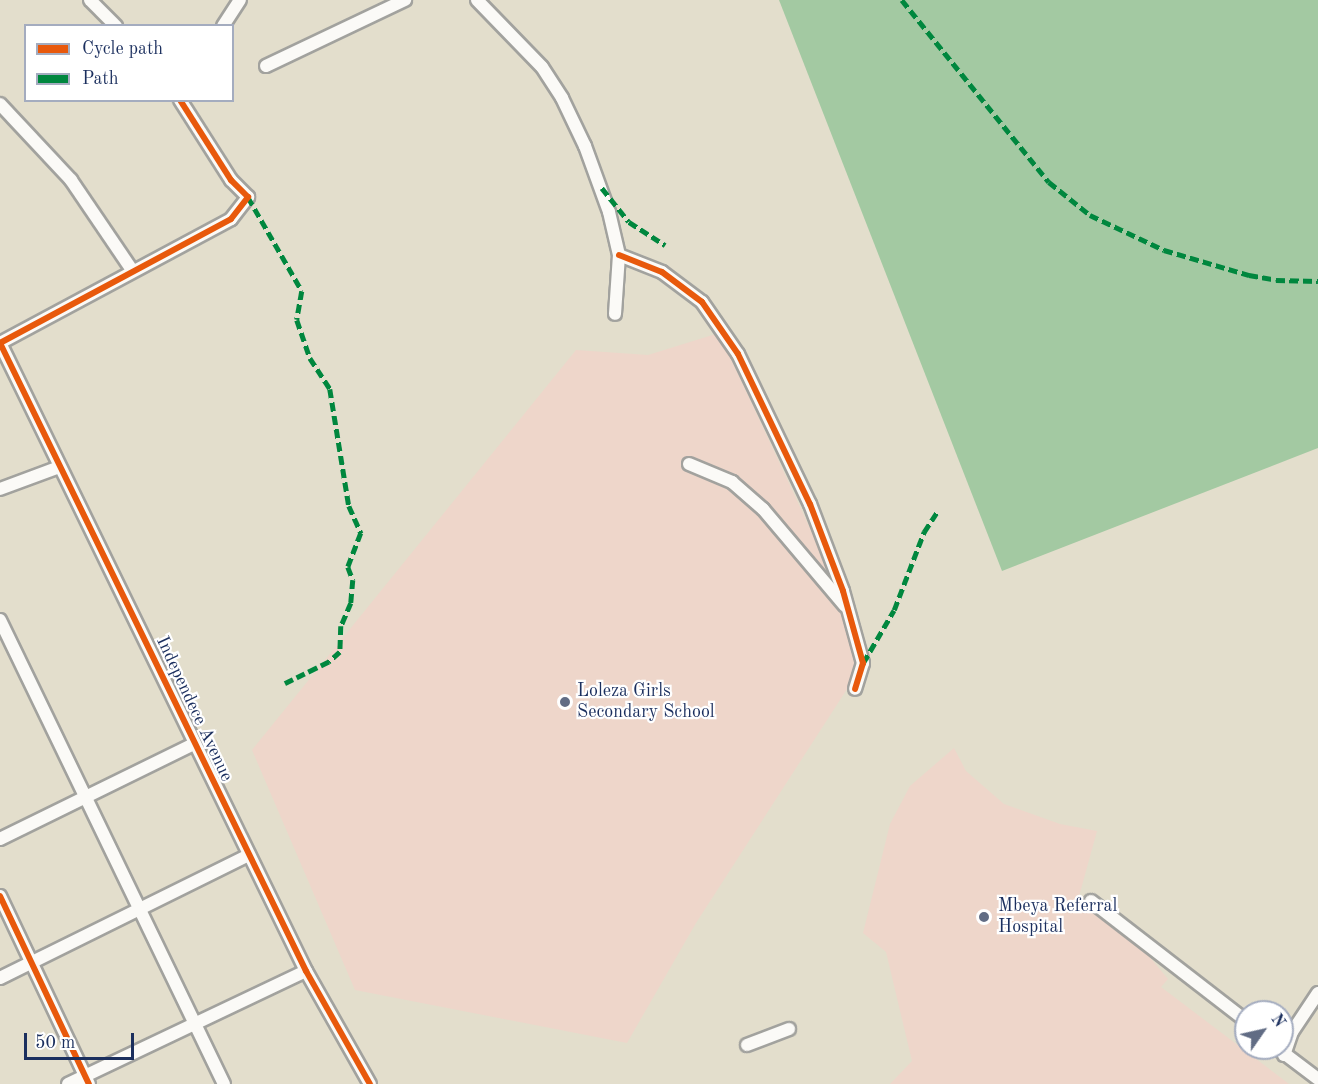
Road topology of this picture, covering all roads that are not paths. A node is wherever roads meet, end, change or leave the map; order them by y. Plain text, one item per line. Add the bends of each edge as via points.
1 (90, 0) edge
2 (240, 0) edge
3 (405, 0) edge
4 (477, 0) edge
5 (114, 24) edge
6 (224, 24) edge
7 (266, 66) dead end
8 (181, 102) edge
9 (0, 104) edge
10 (619, 255) junction
11 (132, 270) junction
12 (615, 314) dead end
13 (0, 343) edge
14 (689, 464) dead end
15 (58, 467) junction
16 (0, 489) edge
17 (850, 612) junction
18 (0, 620) edge
19 (855, 689) dead end
20 (194, 744) junction
21 (86, 797) junction
22 (0, 839) edge
23 (249, 855) junction
24 (0, 896) edge
25 (1091, 902) dead end
26 (140, 909) junction
27 (32, 963) junction
28 (306, 970) junction
29 (0, 978) edge
30 (1318, 993) edge
31 (1234, 1012) edge
32 (195, 1024) junction
33 (789, 1029) dead end
34 (1294, 1029) edge
35 (747, 1046) dead end
36 (1292, 1060) edge
37 (1318, 1079) edge
38 (87, 1080) edge
39 (68, 1084) edge
40 (224, 1084) edge
41 (370, 1084) edge

1 - 5 street
2 - 6 street
3 - 7 street
4 - 10 street via 542,67 562,98 593,164
8 - 11 street via 231,180 248,197 231,219
9 - 11 street via 71,180
10 - 12 street
10 - 17 street via 676,282 716,319 738,354 810,504
11 - 13 street
13 - 15 street, Independece Avenue
14 - 17 street via 732,483 763,509
15 - 16 street
15 - 20 street, Independece Avenue
17 - 19 street via 862,663
18 - 21 street
20 - 21 street
20 - 23 street, Independece Avenue
21 - 22 street
21 - 26 street
23 - 26 street
23 - 28 street, Independece Avenue
24 - 27 street
25 - 31 street
26 - 27 street
26 - 32 street
27 - 29 street
27 - 38 street
28 - 32 street
28 - 41 street, Independece Avenue
30 - 34 street
32 - 38 street
32 - 40 street
33 - 35 street
36 - 37 street
38 - 39 street

